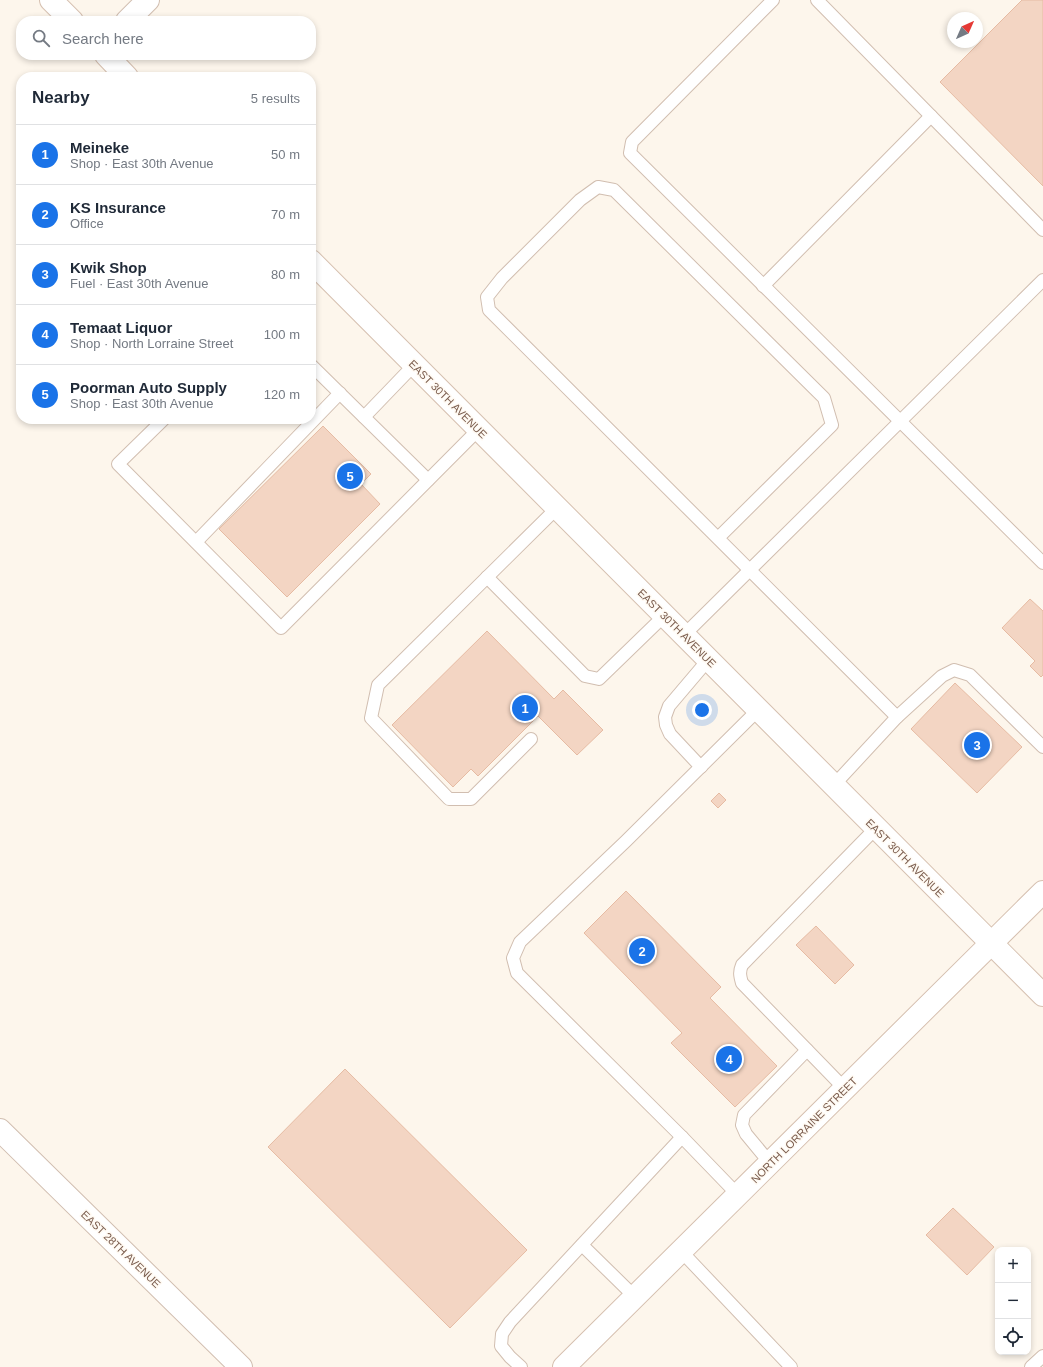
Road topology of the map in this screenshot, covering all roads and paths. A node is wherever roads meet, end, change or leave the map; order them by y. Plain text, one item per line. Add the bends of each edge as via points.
1 (51, 0) edge
2 (148, 0) edge
3 (773, 0) edge
4 (818, 0) edge
5 (67, 16) edge
6 (132, 16) edge
7 (111, 60) edge
8 (123, 72) edge
9 (931, 116) junction
10 (1043, 230) edge
11 (316, 269) edge
12 (1043, 280) edge
13 (763, 286) junction
14 (414, 365) junction
15 (316, 370) edge
16 (340, 393) junction
17 (364, 417) junction
18 (316, 418) edge
19 (900, 422) junction
20 (159, 424) edge
21 (310, 424) edge
22 (479, 429) junction
23 (428, 480) junction
24 (557, 508) junction
25 (718, 538) junction
26 (196, 542) junction
27 (1043, 563) edge
28 (750, 569) junction
29 (488, 577) junction
30 (664, 616) junction
31 (684, 635) junction
32 (708, 660) junction
33 (758, 710) junction
34 (897, 717) junction
35 (532, 739) dead end
36 (1043, 747) edge
37 (701, 767) junction
38 (834, 785) junction
39 (876, 828) junction
40 (1043, 892) edge
41 (991, 944) junction
42 (1043, 995) edge
43 (807, 1050) junction
44 (844, 1089) junction
45 (0, 1130) edge
46 (682, 1137) junction
47 (770, 1163) junction
48 (738, 1195) junction
49 (582, 1245) junction
50 (681, 1251) junction
51 (635, 1297) junction
52 (1043, 1356) edge
53 (241, 1367) edge
54 (521, 1367) edge
55 (564, 1367) edge
56 (791, 1367) edge
57 (1032, 1367) edge

1 - 5 main road
2 - 6 main road
3 - 13 lane via 632,142 630,153
4 - 9 lane
7 - 8 main road
9 - 10 lane
9 - 13 lane
11 - 14 main road, EAST 30TH AVENUE
12 - 19 lane
13 - 19 lane
14 - 17 lane
14 - 22 main road, EAST 30TH AVENUE
15 - 16 lane
16 - 17 lane
16 - 18 lane
17 - 23 lane
19 - 27 lane
19 - 28 lane
20 - 26 lane via 118,464
21 - 26 lane
22 - 23 lane
22 - 24 main road, EAST 30TH AVENUE
23 - 26 lane via 281,628
24 - 29 lane
24 - 30 main road, EAST 30TH AVENUE
25 - 25 lane via 832,425 824,398 614,190 598,187 580,200 502,278 487,297 489,310
25 - 28 lane
28 - 31 lane
28 - 34 lane
29 - 30 lane via 584,676 599,679
29 - 35 lane via 378,685 371,718 449,799 471,799
30 - 31 main road, EAST 30TH AVENUE
31 - 32 main road, EAST 30TH AVENUE
32 - 33 main road, EAST 30TH AVENUE
32 - 37 lane via 669,706 665,717 670,734
33 - 37 lane
33 - 38 main road, EAST 30TH AVENUE
34 - 36 lane via 942,676 954,670 970,675
34 - 38 lane
37 - 46 lane via 520,942 513,958 518,973 526,982
38 - 39 main road, EAST 30TH AVENUE
39 - 41 main road, EAST 30TH AVENUE
39 - 43 lane via 739,970 742,983
40 - 41 main road, NORTH LORRAINE STREET
41 - 42 main road, EAST 30TH AVENUE
41 - 44 main road, NORTH LORRAINE STREET
43 - 44 lane
43 - 47 lane via 744,1115 742,1125 746,1134
44 - 47 main road, NORTH LORRAINE STREET
45 - 53 main road, EAST 28TH AVENUE
46 - 48 lane
46 - 49 lane
47 - 48 main road, NORTH LORRAINE STREET
48 - 50 main road, NORTH LORRAINE STREET
49 - 51 lane
49 - 54 lane via 510,1322 502,1334 502,1346
50 - 51 main road, NORTH LORRAINE STREET
50 - 56 lane
51 - 55 main road, NORTH LORRAINE STREET
52 - 57 lane

